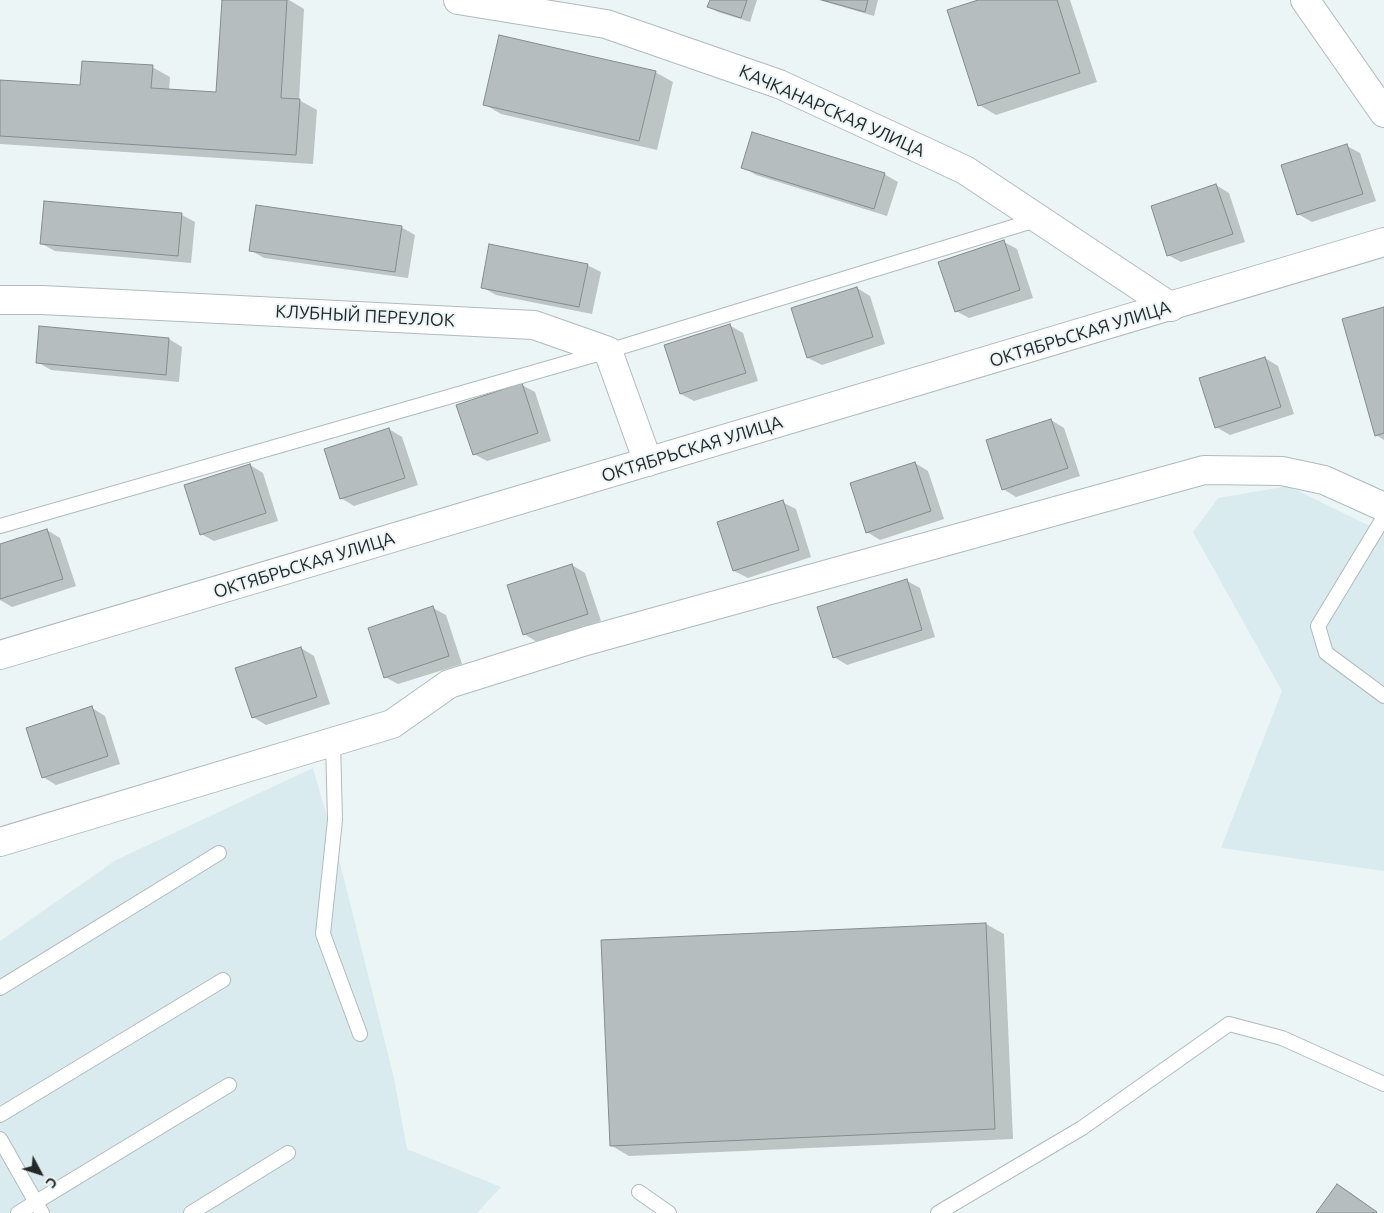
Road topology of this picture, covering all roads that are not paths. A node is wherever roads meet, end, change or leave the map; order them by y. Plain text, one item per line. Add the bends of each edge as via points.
1 (458, 0) edge
2 (1305, 0) edge
3 (1384, 113) edge
4 (1039, 219) junction
5 (1384, 242) edge
6 (0, 300) edge
7 (1171, 307) junction
8 (608, 351) junction
9 (648, 462) junction
10 (1384, 507) edge
11 (1384, 518) edge
12 (0, 526) edge
13 (0, 655) edge
14 (1384, 696) edge
15 (333, 742) junction
16 (0, 842) edge
17 (219, 853) dead end
18 (222, 980) dead end
19 (0, 988) edge
20 (360, 1034) dead end
21 (1384, 1084) edge
22 (229, 1085) dead end
23 (0, 1115) edge
24 (0, 1139) edge
25 (288, 1153) dead end
26 (639, 1192) dead end
27 (39, 1207) edge
28 (18, 1213) edge
29 (191, 1213) edge
30 (669, 1213) edge
31 (938, 1213) edge

1 - 4 street, КАЧКАНАРСКАЯ УЛИЦА via 606,24 779,84 965,170
2 - 3 street
4 - 7 street, КАЧКАНАРСКАЯ УЛИЦА
4 - 8 lane
5 - 7 street, ОКТЯБРЬСКАЯ УЛИЦА
6 - 8 street, КЛУБНЫЙ ПЕРЕУЛОК via 534,324
7 - 9 street, ОКТЯБРЬСКАЯ УЛИЦА
8 - 9 street
8 - 12 lane
9 - 13 street, ОКТЯБРЬСКАЯ УЛИЦА
10 - 15 street via 1324,480 1282,471 1204,470 558,650 449,684 392,724
11 - 14 lane via 1318,626 1326,653
15 - 16 street
15 - 20 lane via 335,820 323,934
17 - 19 lane
18 - 23 lane
21 - 31 lane via 1282,1038 1229,1024 1082,1128
22 - 27 lane
24 - 27 lane
25 - 29 lane
26 - 30 lane
27 - 28 lane

